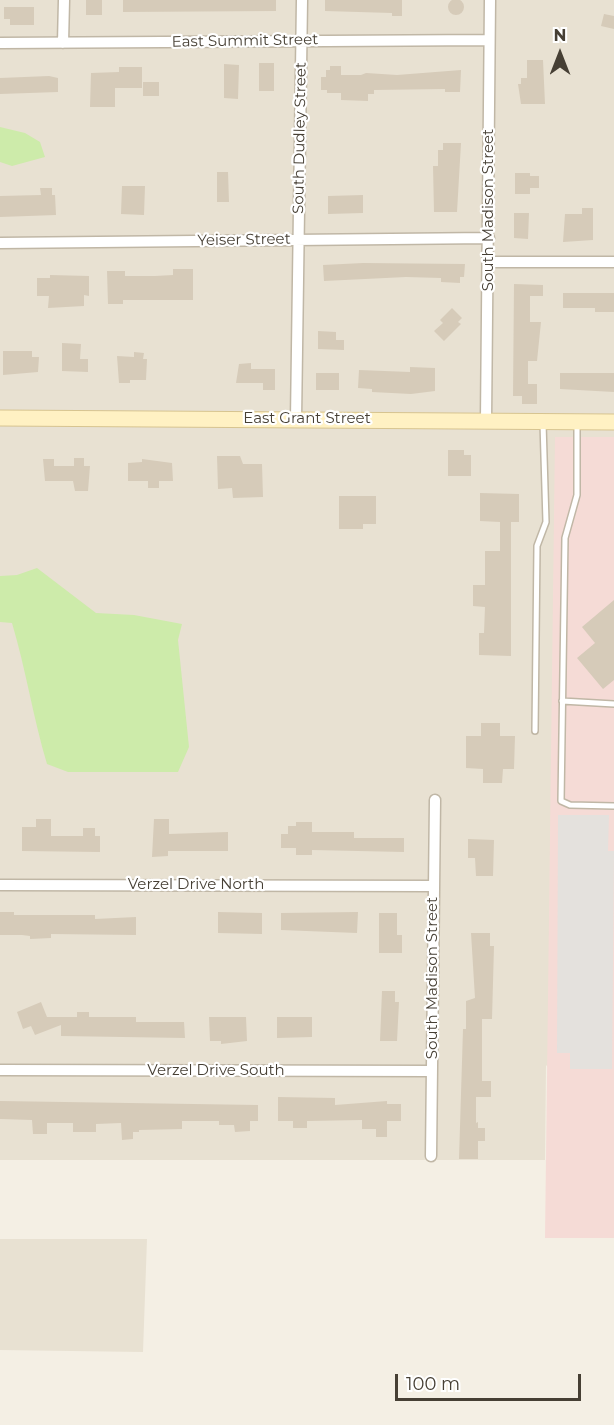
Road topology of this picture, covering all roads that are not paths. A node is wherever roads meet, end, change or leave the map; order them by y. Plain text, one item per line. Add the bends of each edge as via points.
1 (64, 0) edge
2 (302, 0) edge
3 (490, 0) edge
4 (301, 40) junction
5 (489, 40) junction
6 (0, 43) edge
7 (63, 43) junction
8 (489, 238) junction
9 (298, 240) junction
10 (0, 243) edge
11 (489, 262) junction
12 (614, 262) edge
13 (0, 418) edge
14 (296, 419) junction
15 (486, 420) junction
16 (543, 421) junction
17 (577, 422) junction
18 (614, 422) edge
19 (562, 701) junction
20 (614, 704) edge
21 (535, 730) dead end
22 (435, 800) dead end
23 (614, 806) edge
24 (0, 885) edge
25 (433, 886) junction
26 (0, 1070) edge
27 (432, 1071) junction
28 (431, 1156) dead end

1 - 7 street
2 - 4 street, South Dudley Street
3 - 5 street, South Madison Street
4 - 5 street, East Summit Street
4 - 7 street, East Summit Street
4 - 9 street, South Dudley Street
5 - 8 street, South Madison Street
6 - 7 street, East Summit Street
8 - 9 street, Yeiser Street
8 - 11 street, South Madison Street
9 - 10 street, Yeiser Street
9 - 14 street, South Dudley Street
11 - 12 street
11 - 15 street, South Madison Street
13 - 14 main road, East Grant Street
14 - 15 main road, East Grant Street
15 - 16 main road, East Grant Street
16 - 17 main road, East Grant Street
16 - 21 lane via 546,522 537,546
17 - 18 main road, East Grant Street
17 - 19 lane via 577,495 565,538
19 - 20 lane
19 - 23 lane via 561,801 570,805
22 - 25 street, South Madison Street
24 - 25 street, Verzel Drive North
25 - 27 street, South Madison Street
26 - 27 street, Verzel Drive South
27 - 28 street, South Madison Street

